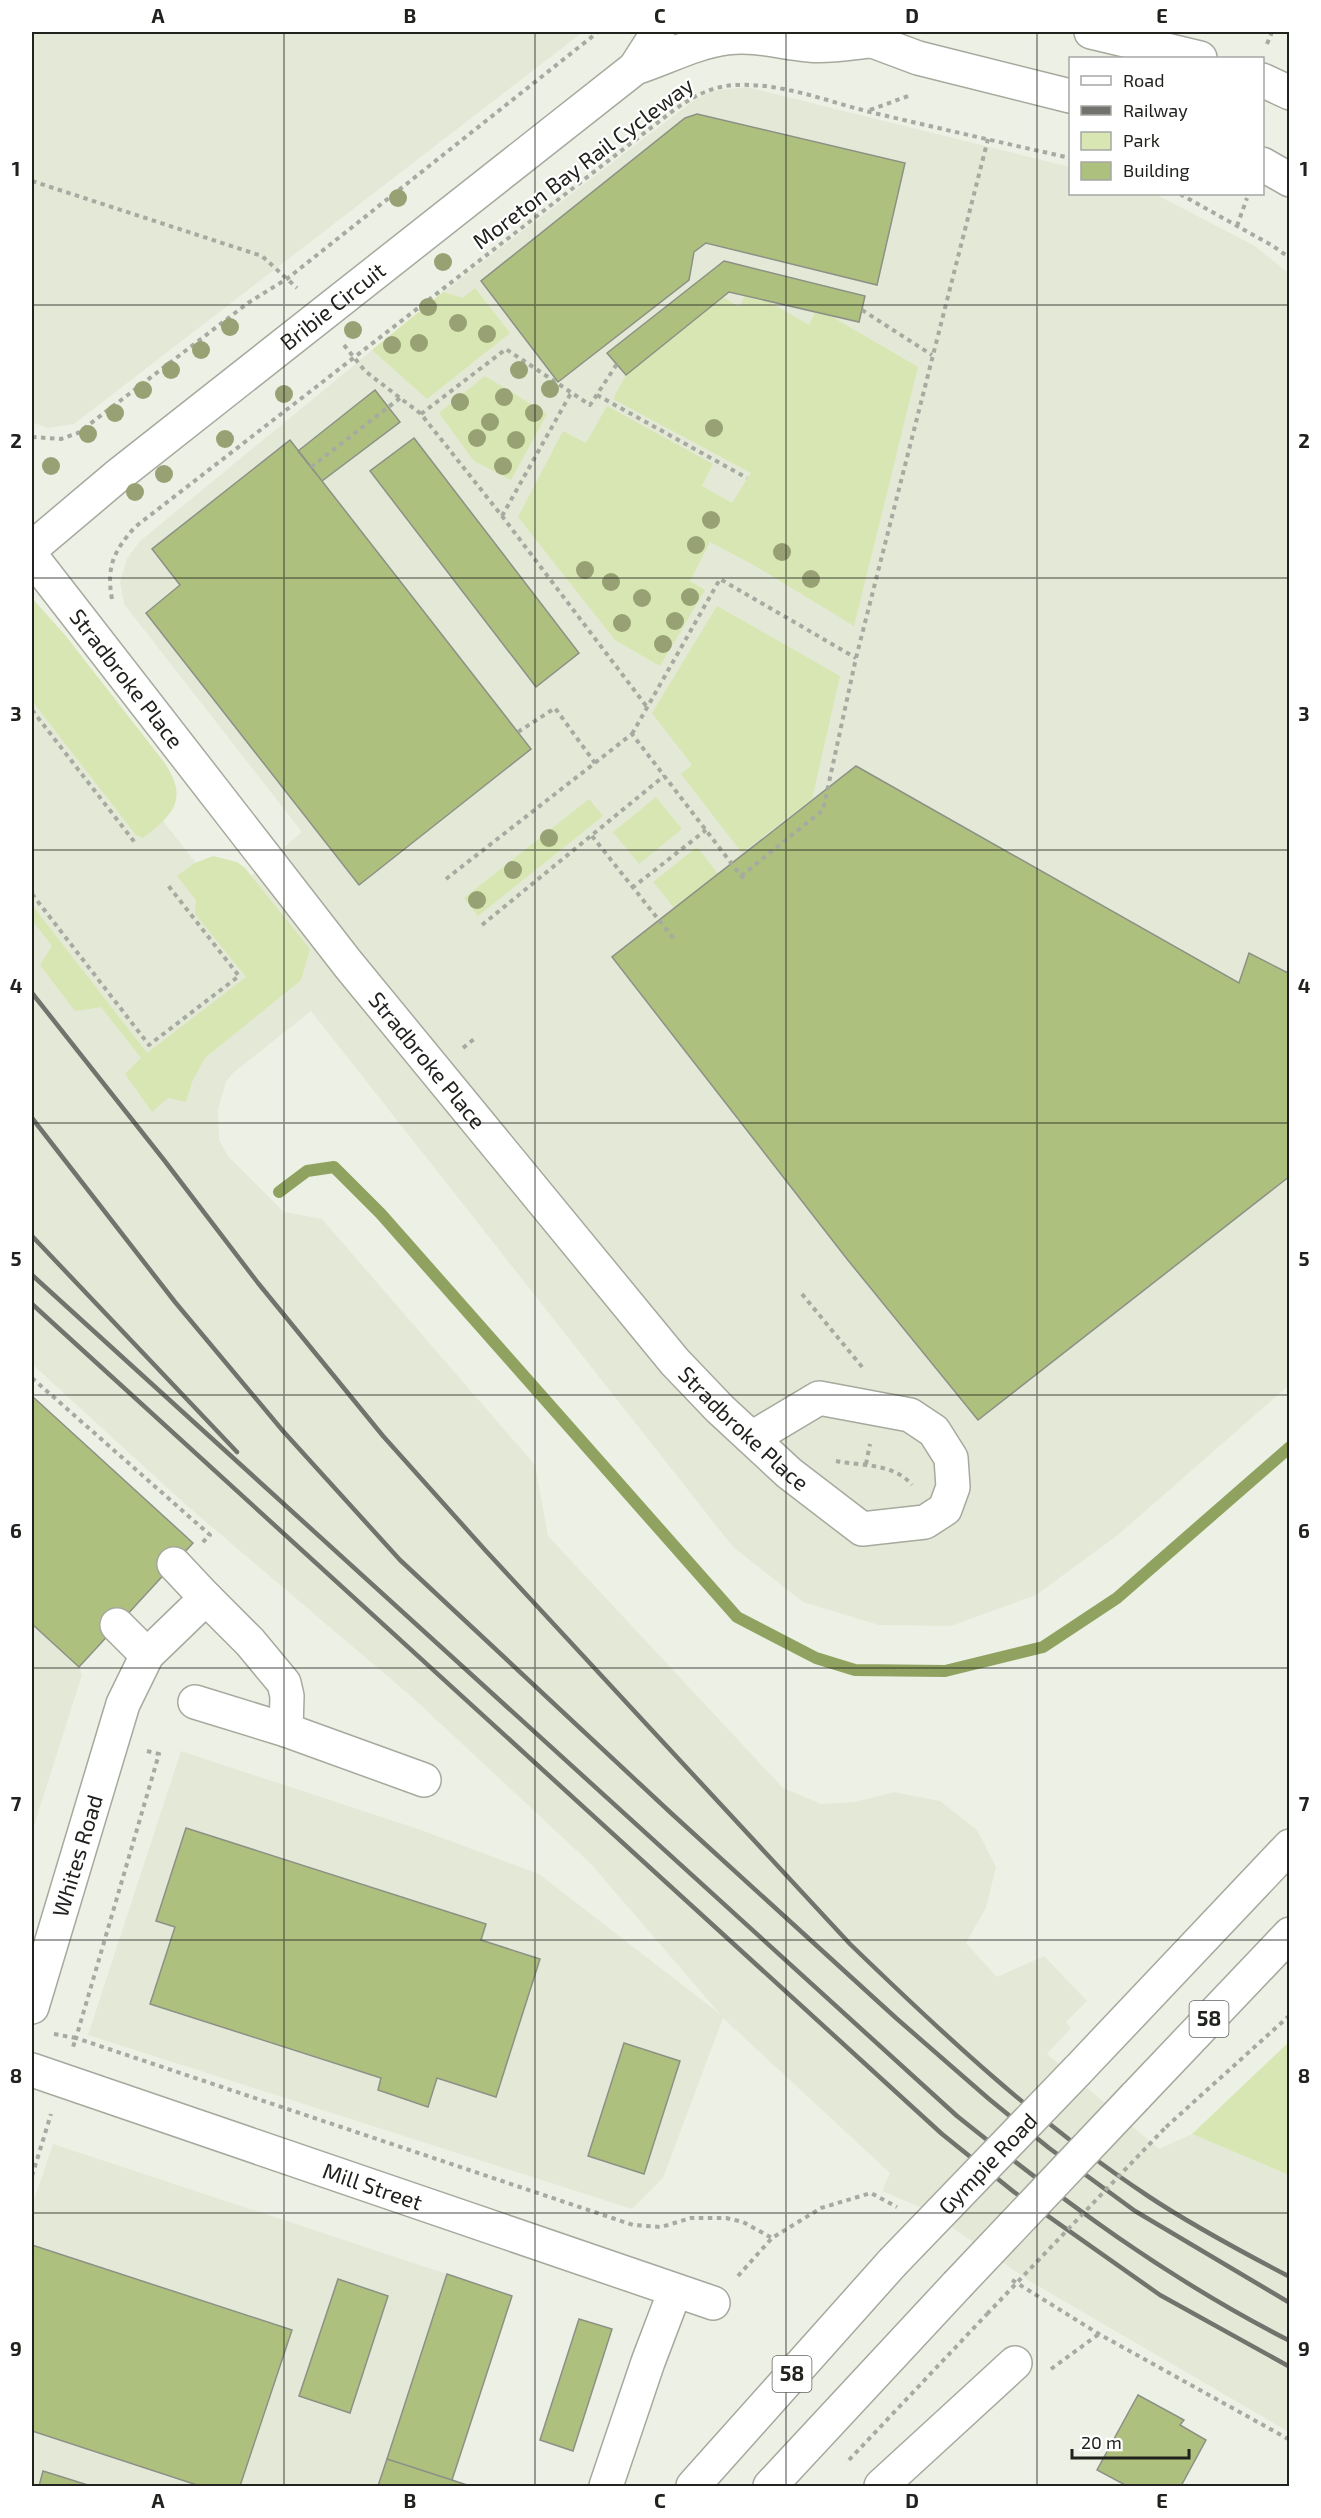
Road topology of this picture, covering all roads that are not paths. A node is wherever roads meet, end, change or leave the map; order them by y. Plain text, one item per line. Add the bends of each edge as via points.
1 (658, 32) edge
2 (1091, 32) edge
3 (858, 36) edge
4 (1196, 57) edge
5 (635, 68) junction
6 (1264, 80) edge
7 (1290, 93) edge
8 (1069, 96) edge
9 (1264, 165) edge
10 (1290, 180) edge
11 (32, 548) edge
12 (32, 557) edge
13 (752, 1438) junction
14 (176, 1566) road end
15 (206, 1598) junction
16 (117, 1625) dead end
17 (147, 1655) junction
18 (195, 1702) dead end
19 (286, 1730) junction
20 (424, 1780) dead end
21 (1290, 1845) edge
22 (1290, 1934) edge
23 (32, 2007) edge
24 (32, 2070) edge
25 (675, 2291) junction
26 (713, 2303) road end
27 (1015, 2363) road end
28 (606, 2487) edge
29 (693, 2487) edge
30 (770, 2487) edge
31 (881, 2487) edge

1 - 5 main road, Bribie Circuit
2 - 4 main road
3 - 5 main road, Bribie Circuit via 810,45 730,38 704,42
3 - 8 main road via 971,73
5 - 11 main road, Bribie Circuit via 116,477
6 - 7 main road
9 - 10 main road
12 - 13 main road, Stradbroke Place via 348,964 675,1362
13 - 13 main road, Stradbroke Place via 789,1473 862,1529 926,1522 945,1509 953,1487 951,1458 934,1431 910,1415 819,1398
14 - 15 main road
15 - 17 main road, Whites Road
15 - 19 main road via 284,1683
16 - 17 main road
17 - 23 main road, Whites Road via 123,1704
18 - 19 main road
19 - 20 main road
21 - 29 main road, Gympie Road / 58, bridge via 892,2263
22 - 30 main road, 58, bridge
24 - 25 main road, Mill Street
25 - 26 main road, Mill Street
25 - 28 main road
27 - 31 main road

